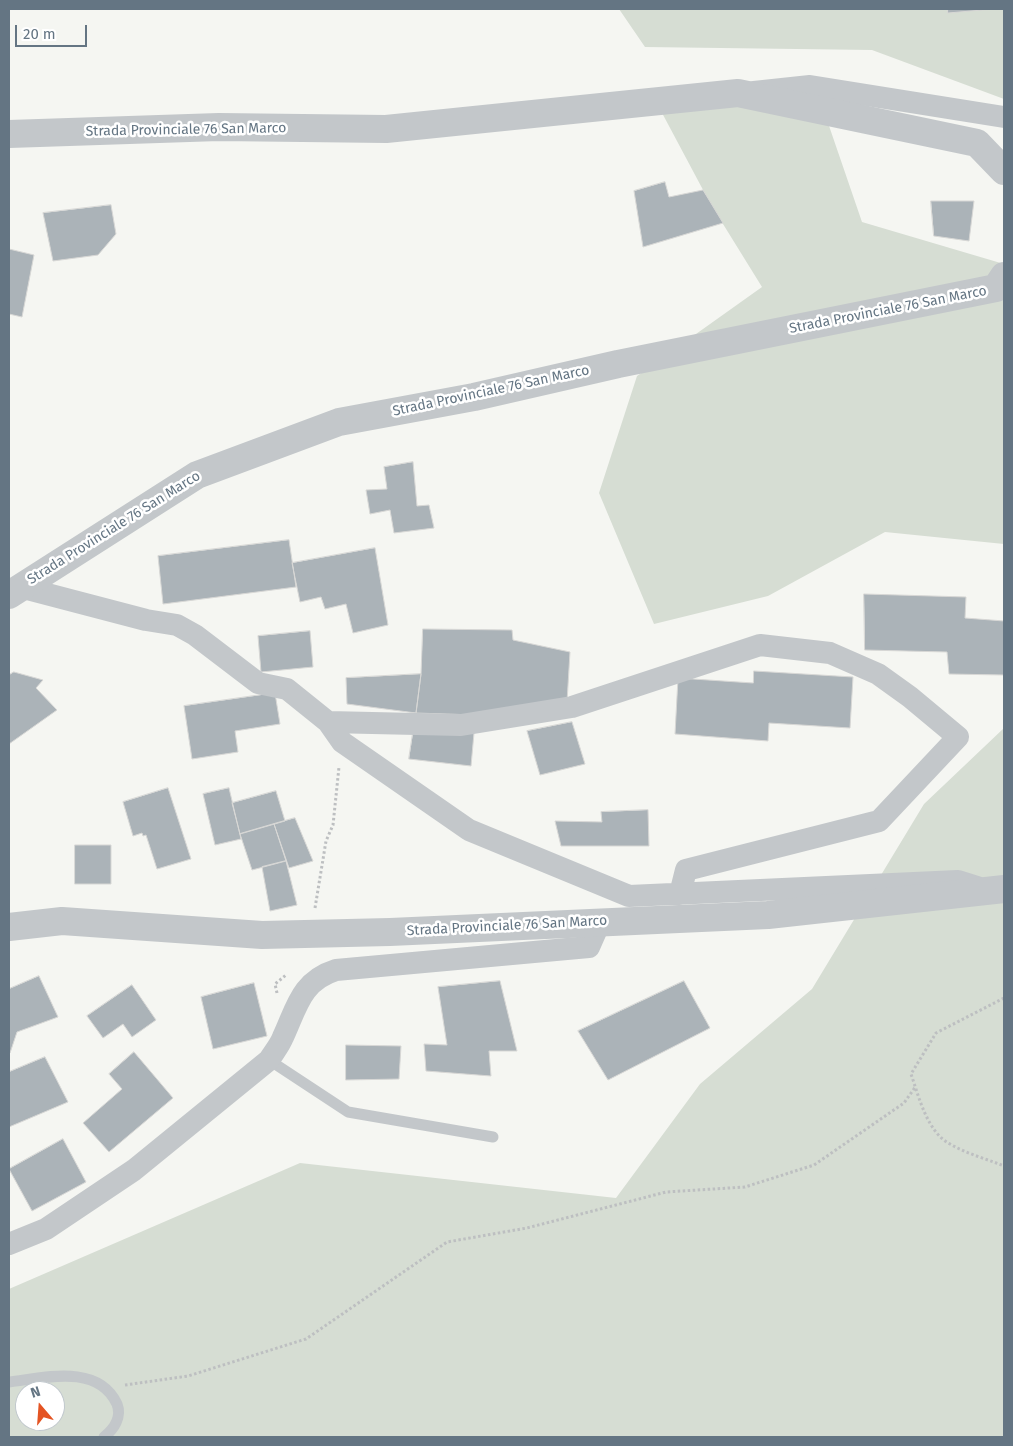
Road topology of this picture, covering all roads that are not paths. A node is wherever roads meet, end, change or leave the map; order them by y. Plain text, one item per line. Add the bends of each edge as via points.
1 (738, 93) junction
2 (1004, 116) edge
3 (9, 134) edge
4 (1004, 171) edge
5 (1004, 276) edge
6 (14, 591) edge
7 (328, 722) junction
8 (997, 890) edge
9 (680, 894) junction
10 (600, 922) junction
11 (9, 926) edge
12 (269, 1060) junction
13 (493, 1137) dead end
14 (9, 1244) edge
15 (9, 1382) edge
16 (104, 1437) edge

1 - 2 street via 810,86
1 - 3 street, Strada Provinciale 76 San Marco via 386,129 219,127
1 - 4 street, Strada Provinciale 76 San Marco via 976,143
5 - 6 street, Strada Provinciale 76 San Marco via 996,288 339,422 197,475
6 - 7 street via 177,625 258,683 287,689
7 - 9 street via 342,742 469,830 629,896
7 - 9 street via 461,726 572,707 760,645 830,653 878,674 958,737 879,821 686,870
8 - 9 street via 958,881
8 - 10 street, Strada Provinciale 76 San Marco via 768,915
10 - 11 street, Strada Provinciale 76 San Marco via 262,935 62,922
10 - 12 street via 589,947 336,970 319,977 301,996 282,1040
12 - 13 lane via 348,1112
12 - 14 street via 134,1170 46,1229
15 - 16 lane via 69,1375 91,1379 105,1388 118,1407 118,1421

